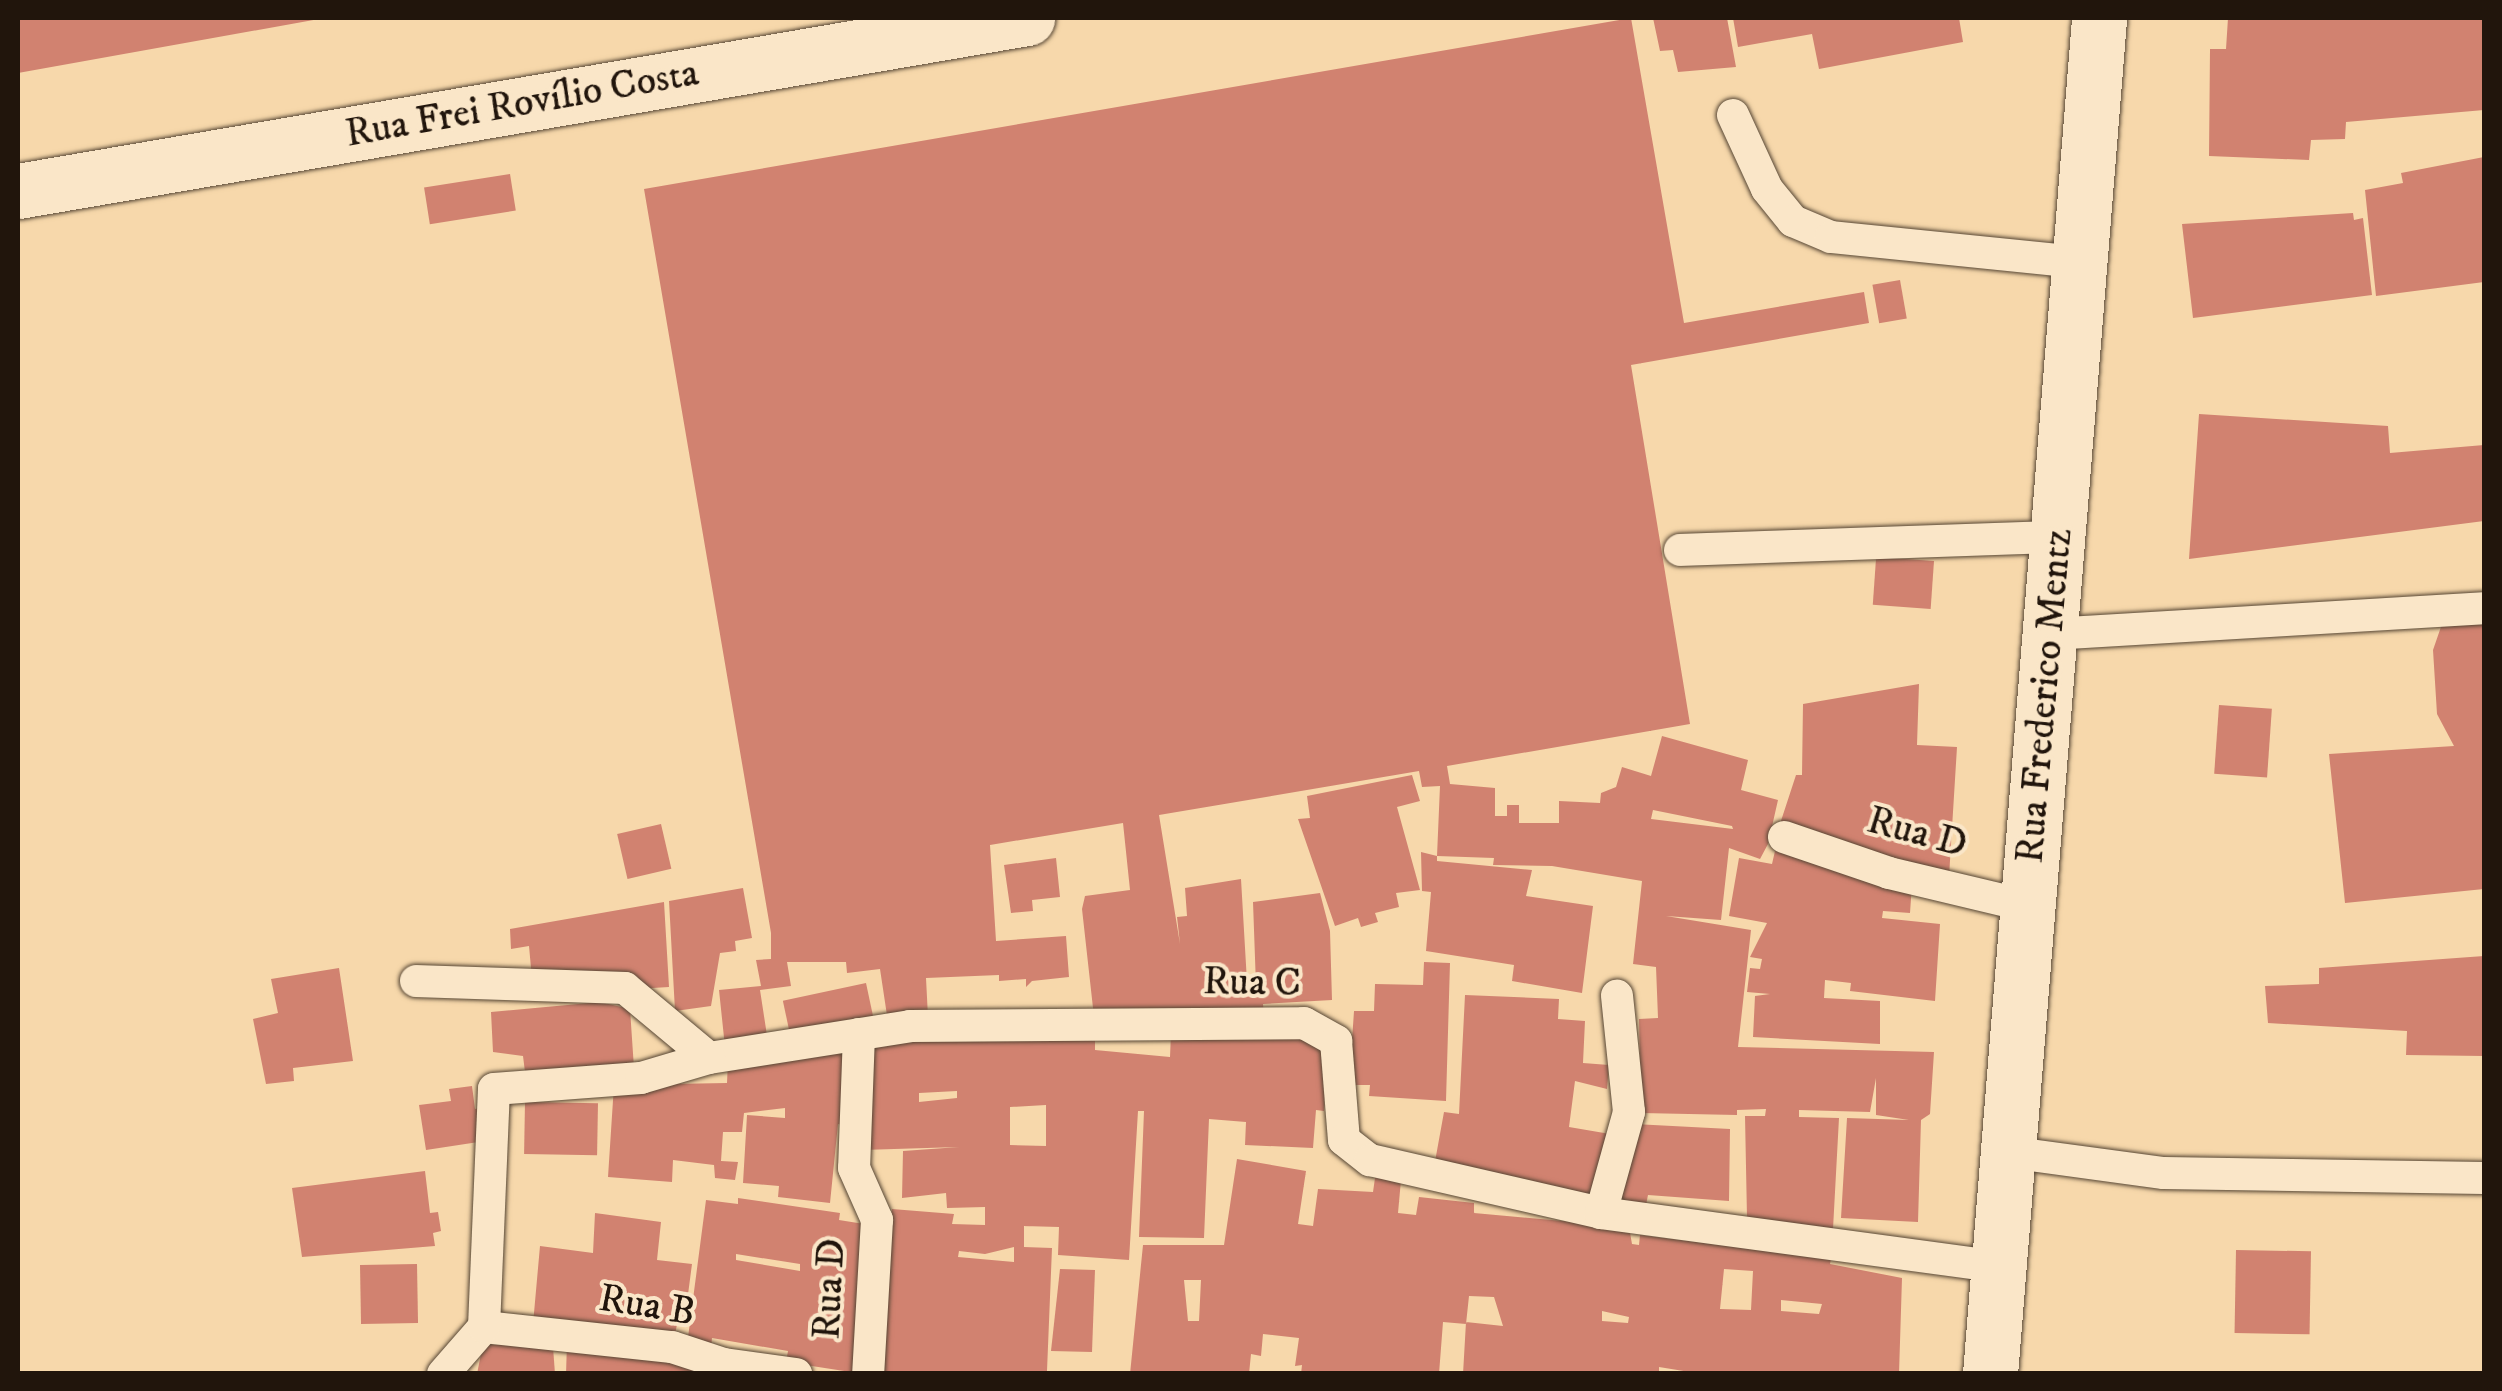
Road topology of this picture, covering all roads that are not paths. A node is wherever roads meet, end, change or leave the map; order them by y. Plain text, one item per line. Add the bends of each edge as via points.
1 (1027, 18) edge
2 (2099, 18) edge
3 (1733, 115) dead end
4 (18, 190) edge
5 (2079, 262) junction
6 (2058, 536) junction
7 (1680, 550) dead end
8 (2484, 608) edge
9 (2050, 634) junction
10 (1784, 838) dead end
11 (2028, 906) junction
12 (416, 981) dead end
13 (1618, 996) dead end
14 (859, 1034) junction
15 (710, 1058) junction
16 (2008, 1152) junction
17 (2484, 1178) edge
18 (1601, 1213) junction
19 (1998, 1268) junction
20 (484, 1327) junction
21 (442, 1374) edge
22 (796, 1374) edge
23 (868, 1374) edge
24 (1990, 1374) edge

1 - 4 street, Rua Frei Rovílio Costa
2 - 5 street, Rua Frederico Mentz
3 - 5 lane via 1767,189 1793,221 1831,237
5 - 6 street, Rua Frederico Mentz
6 - 7 lane
6 - 9 street, Rua Frederico Mentz
8 - 9 lane
9 - 11 street, Rua Frederico Mentz
10 - 11 lane, Rua D via 1890,873
11 - 16 street, Rua Frederico Mentz
12 - 15 lane via 625,988
13 - 18 lane via 1629,1112
14 - 15 lane, Rua C
14 - 18 lane, Rua C via 910,1026 1304,1022 1336,1041 1340,1124 1355,1153
14 - 23 lane, Rua D via 854,1168 877,1220
15 - 20 lane, Rua C via 641,1078 494,1090
16 - 17 lane via 2164,1172
16 - 19 street, Rua Frederico Mentz
18 - 19 lane, Rua C
19 - 24 street, Rua Frederico Mentz
20 - 21 lane
20 - 22 lane, Rua B via 672,1347 724,1364

